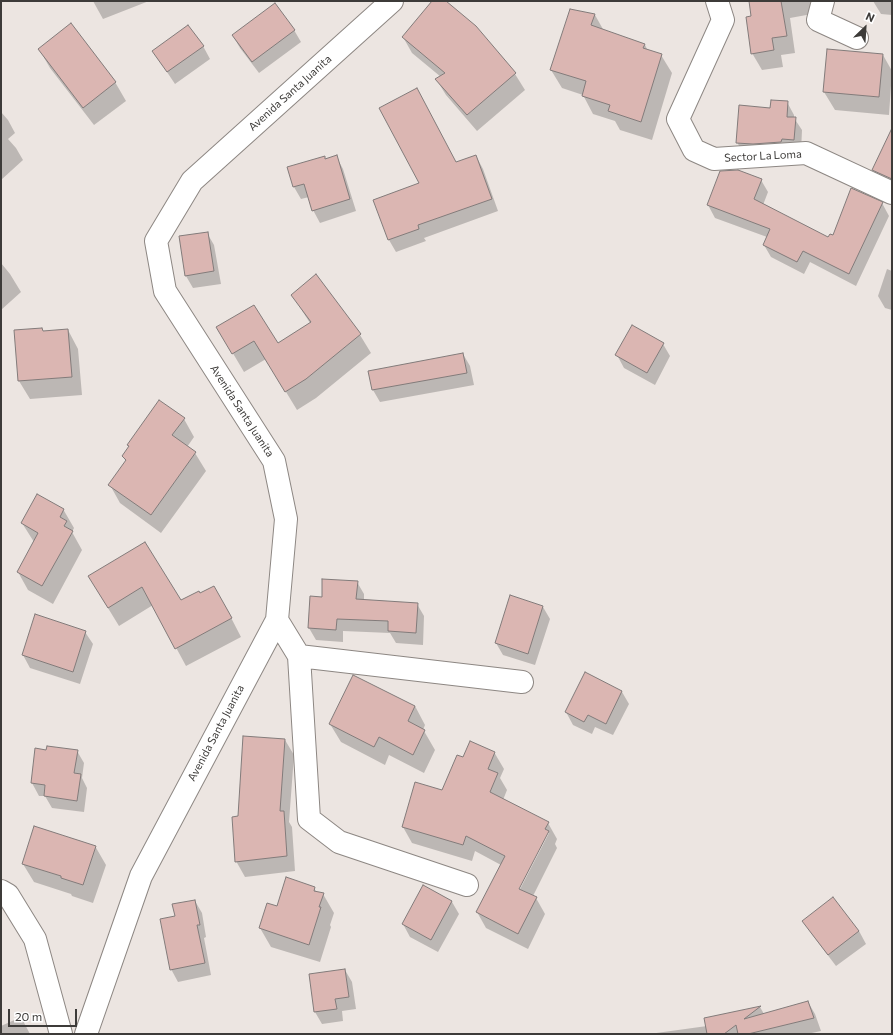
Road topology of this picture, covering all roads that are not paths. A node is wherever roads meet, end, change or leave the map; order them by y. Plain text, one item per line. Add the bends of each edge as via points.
1 (392, 1) edge
2 (718, 1) edge
3 (823, 1) edge
4 (857, 38) dead end
5 (892, 193) edge
6 (277, 620) junction
7 (298, 656) junction
8 (522, 682) dead end
9 (467, 885) dead end
10 (1, 891) edge
11 (61, 1034) edge
12 (86, 1034) edge

1 - 6 street, Avenida Santa Juanita via 192,181 156,241 165,291 274,460 286,519
2 - 5 street, Sector La Loma via 723,20 678,119 694,150 714,159 806,153
3 - 4 street via 818,20
6 - 7 street
6 - 12 street, Avenida Santa Juanita via 141,876
7 - 8 street
7 - 9 street via 309,819 339,842
10 - 11 street via 8,894 34,939

